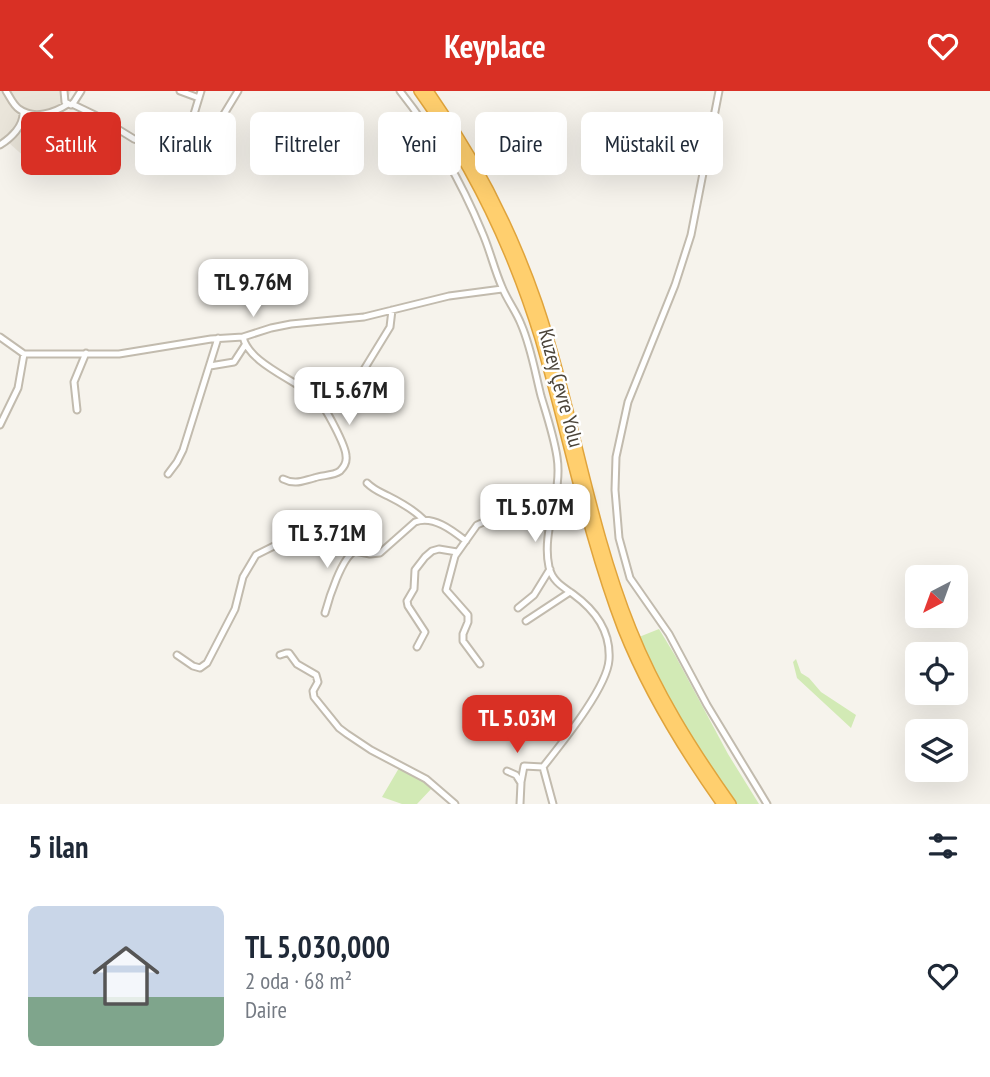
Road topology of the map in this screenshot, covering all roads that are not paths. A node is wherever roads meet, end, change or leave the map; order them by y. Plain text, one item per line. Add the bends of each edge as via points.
1 (6, 91) edge
2 (64, 91) edge
3 (80, 91) edge
4 (180, 91) edge
5 (238, 91) edge
6 (400, 91) edge
7 (419, 91) edge
8 (428, 91) edge
9 (719, 91) edge
10 (200, 94) edge
11 (70, 104) junction
12 (23, 112) edge
13 (52, 112) edge
14 (195, 112) edge
15 (225, 112) edge
16 (21, 124) edge
17 (135, 139) edge
18 (0, 145) edge
19 (502, 289) junction
20 (392, 310) junction
21 (0, 337) edge
22 (243, 337) junction
23 (218, 338) junction
24 (245, 345) junction
25 (24, 353) junction
26 (86, 353) junction
27 (209, 366) junction
28 (341, 407) dead end
29 (77, 410) dead end
30 (0, 425) edge
31 (168, 474) dead end
32 (283, 479) dead end
33 (367, 483) dead end
34 (557, 488) junction
35 (424, 520) junction
36 (466, 541) junction
37 (355, 551) junction
38 (457, 552) junction
39 (550, 569) junction
40 (570, 592) junction
41 (518, 608) dead end
42 (324, 613) dead end
43 (526, 621) dead end
44 (417, 647) dead end
45 (177, 655) dead end
46 (280, 655) dead end
47 (480, 664) dead end
48 (543, 768) junction
49 (508, 771) dead end
50 (521, 783) junction
51 (456, 804) edge
52 (520, 804) edge
53 (553, 804) edge
54 (722, 804) edge
55 (731, 804) edge
56 (766, 804) edge

1 - 12 street
2 - 11 street via 65,102
3 - 11 street
4 - 10 street
5 - 15 street
6 - 19 street via 459,182
7 - 54 highway, Kuzey Çevre Yolu via 476,183 521,283 624,631 661,711
8 - 55 highway, Kuzey Çevre Yolu via 483,180 529,281 631,629 668,708
9 - 56 street via 691,235 628,402 616,457 615,490 619,538 630,578 669,634
10 - 14 street
11 - 13 street
11 - 17 street
16 - 18 street
19 - 20 street
19 - 34 street via 527,341 557,455
20 - 22 street via 279,326
20 - 28 street via 390,327
21 - 25 street
22 - 23 street
22 - 24 street
23 - 26 street via 120,354
23 - 27 street
24 - 27 street via 234,362
24 - 32 street via 318,399 346,452 344,466 336,473 299,483
25 - 26 street
25 - 30 street via 18,388
26 - 29 street via 75,382
27 - 31 street via 183,450
33 - 35 street
34 - 36 street via 529,494 507,515 477,525
34 - 39 street via 549,528
35 - 36 street
35 - 37 street via 415,522 380,553
36 - 38 street
37 - 42 street via 346,558
37 - 45 street via 347,519 338,515 257,555 207,663 200,668
38 - 44 street via 434,550 415,571 407,603 425,631
38 - 47 street via 446,590 467,612 463,641
39 - 40 street
39 - 41 street via 534,595
40 - 43 street
40 - 48 street via 603,625 609,666 592,700
46 - 51 street via 289,653 316,675 314,697 339,727 362,745 426,779
48 - 50 street via 524,766
48 - 53 street
49 - 50 street
50 - 52 street

